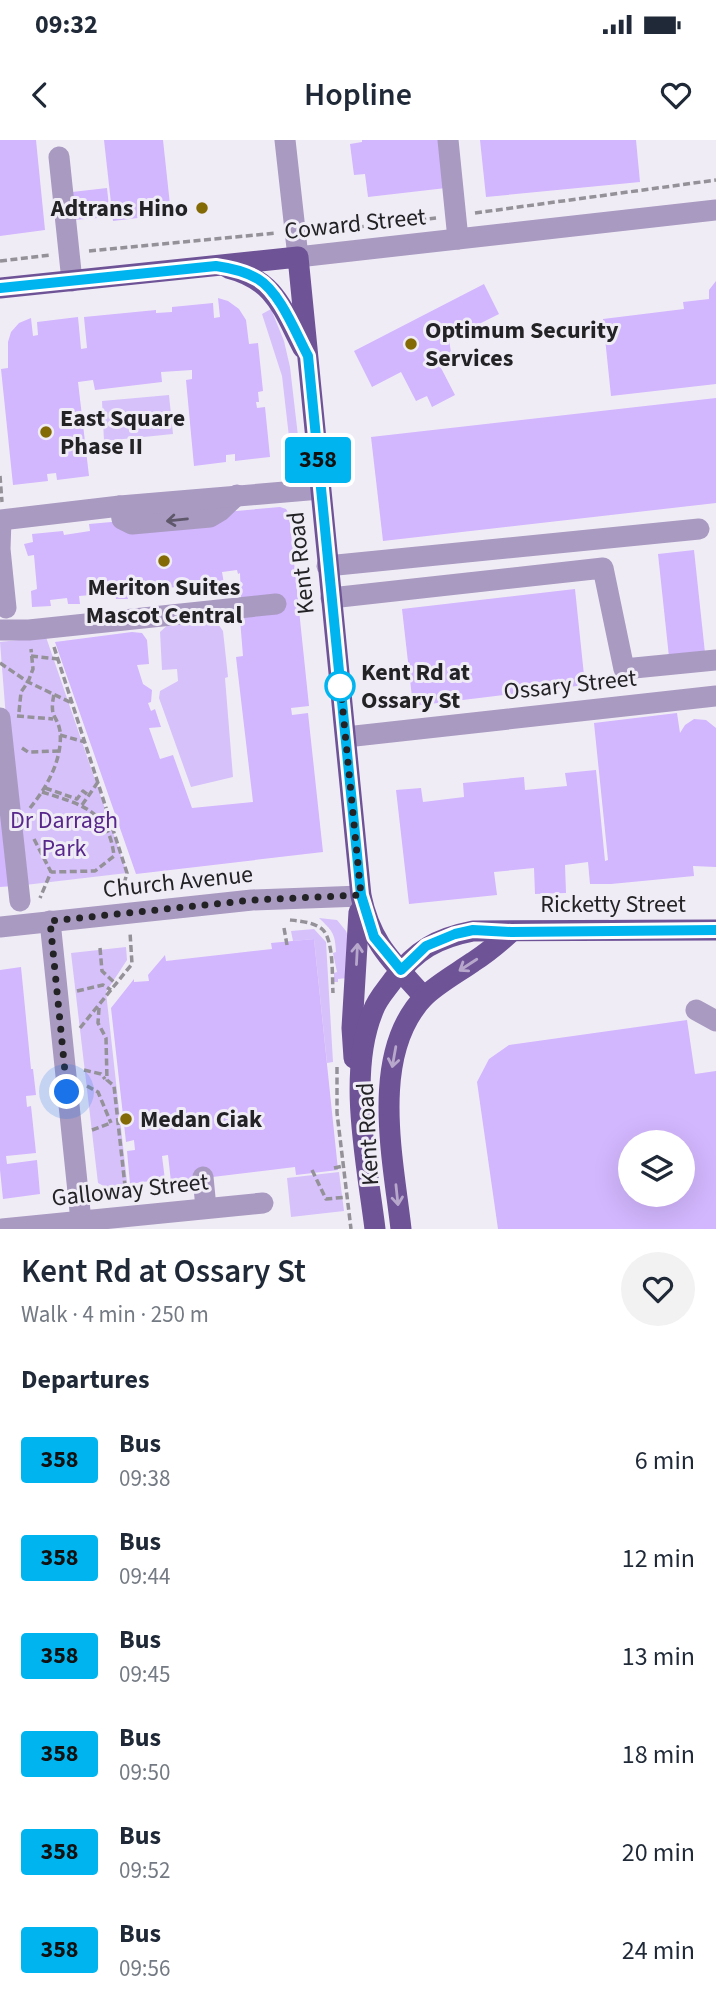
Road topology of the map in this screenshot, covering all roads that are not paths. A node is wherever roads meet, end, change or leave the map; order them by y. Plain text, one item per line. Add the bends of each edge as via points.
1 (285, 140) edge
2 (448, 140) edge
3 (59, 157) dead end
4 (716, 210) edge
5 (458, 239) junction
6 (298, 257) junction
7 (216, 266) junction
8 (72, 281) junction
9 (0, 288) edge
10 (308, 356) junction
11 (320, 489) junction
12 (699, 529) dead end
13 (552, 543) junction
14 (327, 566) junction
15 (556, 573) junction
16 (331, 598) junction
17 (276, 604) dead end
18 (6, 608) dead end
19 (0, 630) edge
20 (716, 660) edge
21 (716, 696) edge
22 (10, 722) edge
23 (345, 737) junction
24 (361, 895) junction
25 (30, 900) road end
26 (50, 921) junction
27 (0, 927) edge
28 (716, 930) edge
29 (511, 932) junction
30 (401, 970) junction
31 (424, 997) junction
32 (696, 1010) dead end
33 (716, 1021) edge
34 (361, 1099) junction
35 (203, 1177) dead end
36 (263, 1203) dead end
37 (206, 1208) junction
38 (81, 1221) junction
39 (168, 1221) edge
40 (2, 1229) edge
41 (375, 1229) edge
42 (401, 1229) edge

1 - 6 street, Kent Road
2 - 5 street
3 - 8 street
4 - 5 street, Coward Street
5 - 6 street, Coward Street
6 - 7 main road, Coward Street
6 - 10 main road, Kent Road
7 - 8 main road, Coward Street
7 - 10 main road via 261,280
8 - 9 main road, Coward Street
10 - 11 main road, Kent Road
11 - 14 main road, Kent Road
11 - 18 street via 1,520
12 - 13 street
13 - 14 street
13 - 15 street
14 - 16 main road, Kent Road
15 - 16 street
15 - 20 street via 603,568 624,669
16 - 23 main road, Kent Road
17 - 19 street
21 - 23 street, Ossary Street
22 - 25 street
23 - 24 main road, Kent Road
24 - 26 street, Church Avenue via 253,900
24 - 30 main road, Kent Road via 374,937
34 -> 24 main road via 352,1043
26 - 27 street, Church Avenue
26 - 38 street
28 - 29 main road, Ricketty Street
29 - 30 main road, Ricketty Street via 455,934 426,946
29 -> 31 main road, Ricketty Street
30 - 31 main road, Kent Road
30 - 34 main road, Kent Road via 375,1006 367,1028
31 -> 42 main road, Kent Road via 400,1036 391,1074
32 - 33 street
34 - 41 main road, Kent Road
35 - 37 street
36 - 37 street, Galloway Street
37 - 39 street, Galloway Street
38 - 39 street, Galloway Street
38 - 40 street, Galloway Street

